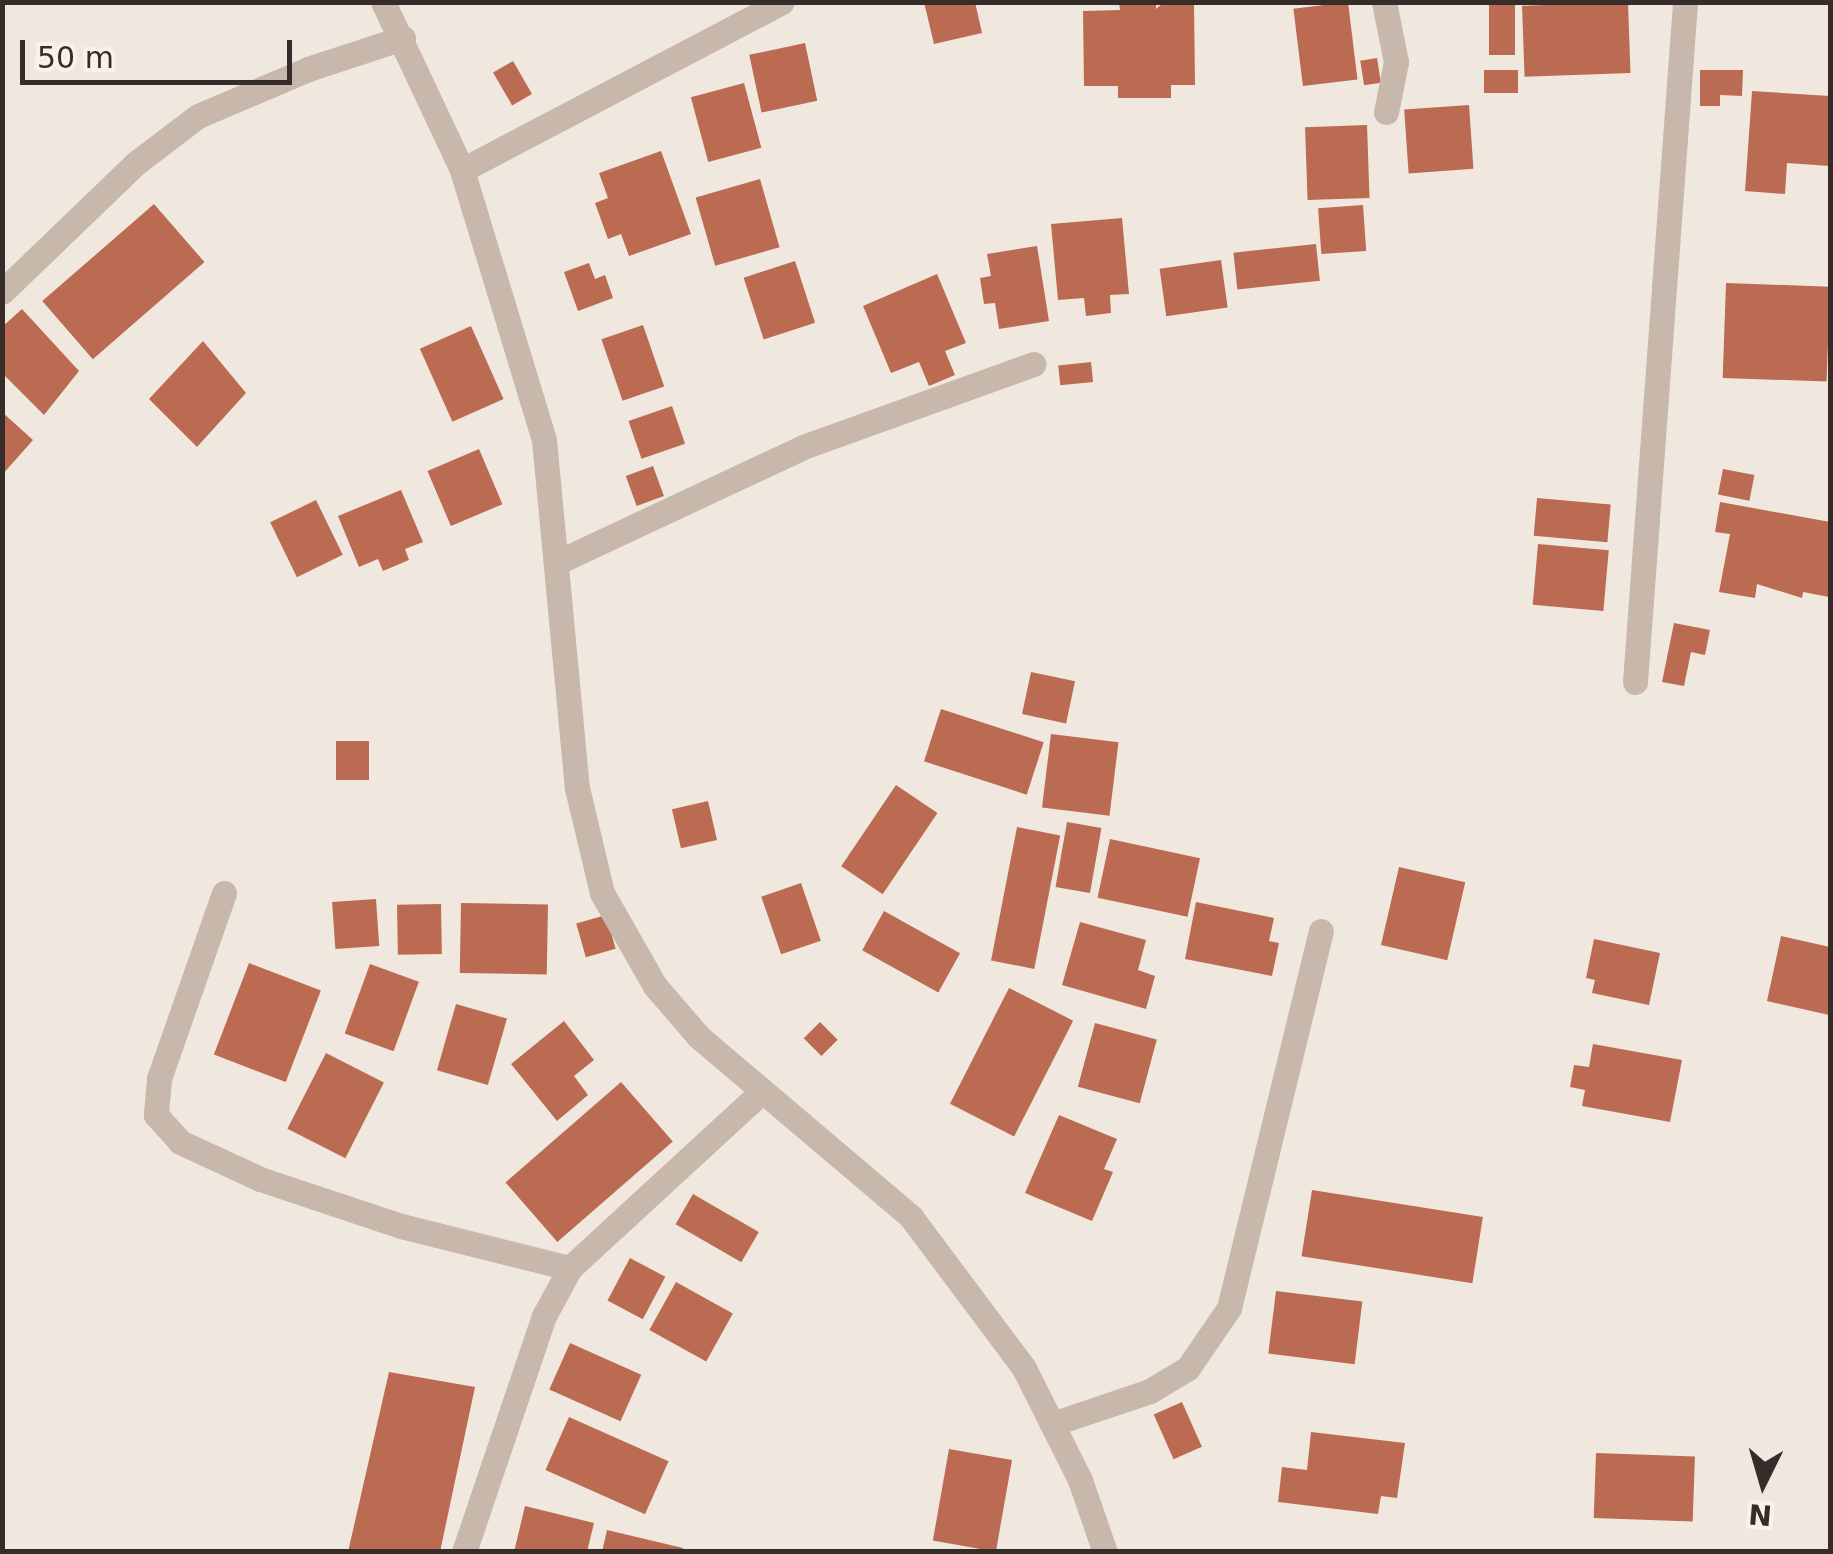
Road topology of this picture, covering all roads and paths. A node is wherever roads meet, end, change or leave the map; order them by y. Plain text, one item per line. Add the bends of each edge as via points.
1 (383, 2) edge
2 (782, 2) edge
3 (1384, 2) edge
4 (1686, 2) edge
5 (403, 38) junction
6 (1386, 112) dead end
7 (462, 170) junction
8 (2, 292) edge
9 (1034, 364) dead end
10 (560, 562) junction
11 (1635, 682) dead end
12 (224, 894) dead end
13 (1321, 931) dead end
14 (758, 1094) junction
15 (570, 1268) junction
16 (1052, 1424) junction
17 (464, 1552) edge
18 (1105, 1552) edge

1 - 5 street
2 - 7 street
3 - 6 street via 1396,62
4 - 11 street
5 - 7 street
5 - 8 street via 308,68 198,116 136,163
7 - 10 street via 544,440
9 - 10 street via 802,447
10 - 14 street via 560,634 577,788 602,893 654,986
12 - 15 street via 160,1079 156,1115 180,1142 260,1180 401,1226
13 - 16 street via 1229,1308 1188,1368 1150,1392
14 - 15 street
14 - 16 street via 911,1217 1024,1368
15 - 17 street via 544,1316
16 - 18 street

